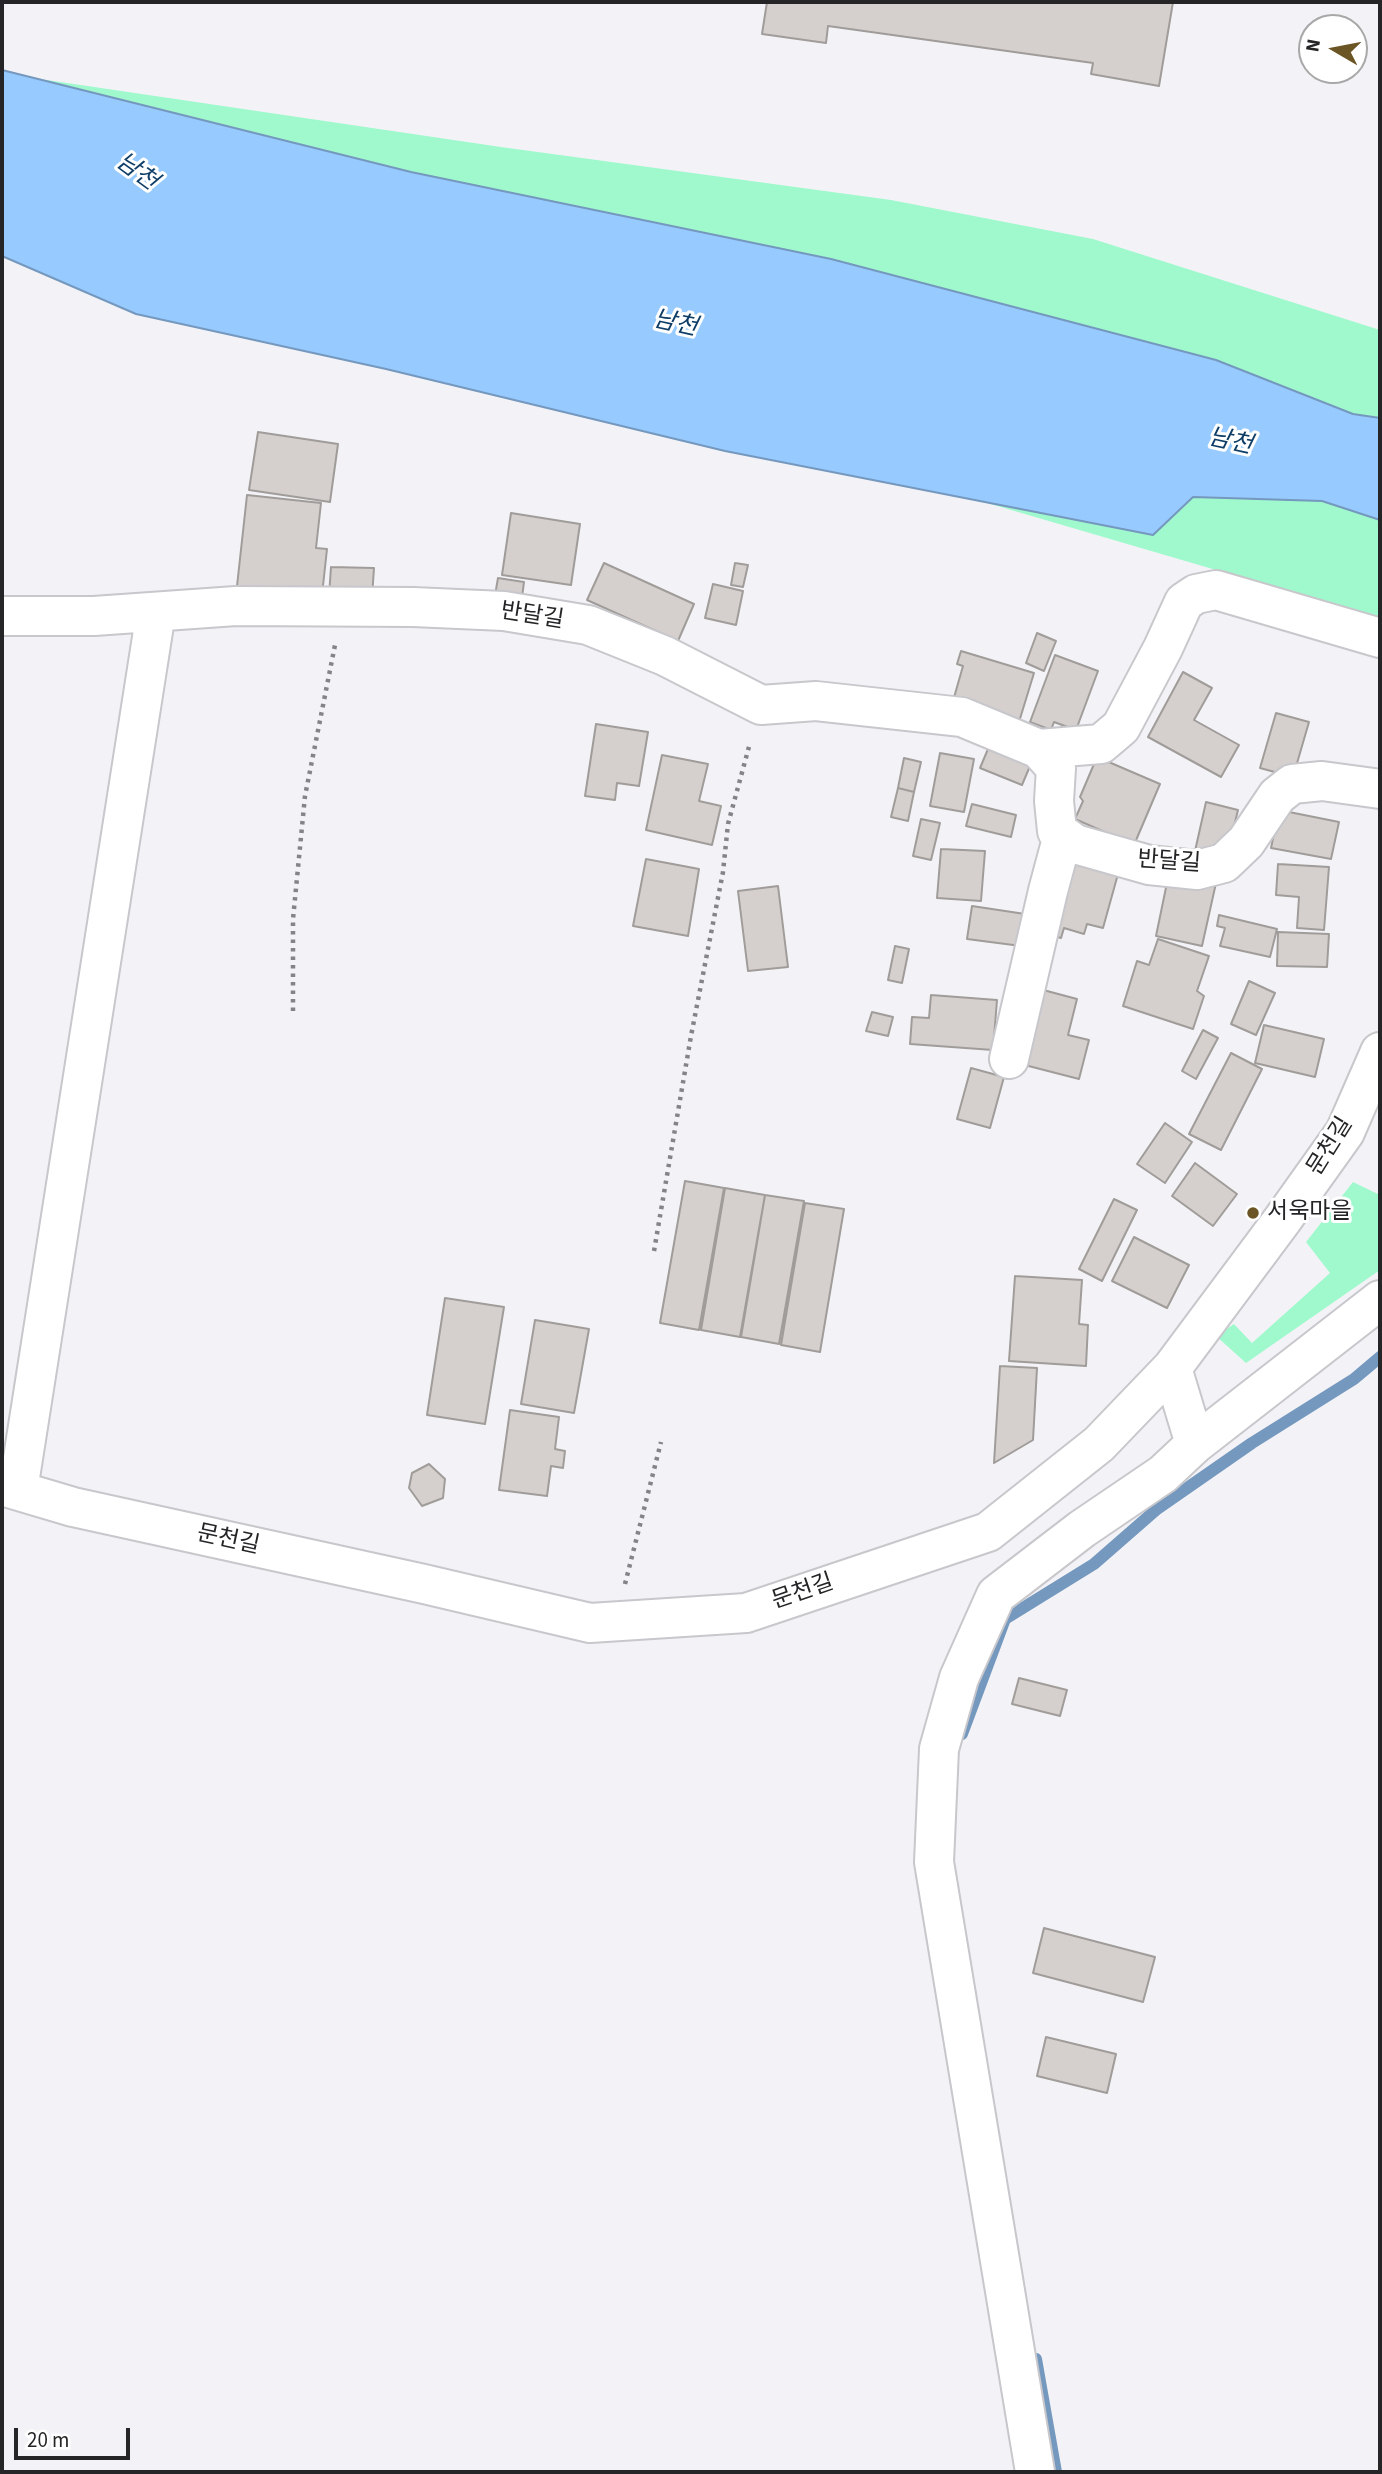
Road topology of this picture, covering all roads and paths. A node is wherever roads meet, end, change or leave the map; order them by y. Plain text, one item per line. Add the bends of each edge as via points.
1 (343, 607) junction
2 (156, 612) junction
3 (2, 616) edge
4 (1380, 638) edge
5 (761, 705) junction
6 (1039, 749) junction
7 (1380, 789) edge
8 (1063, 835) junction
9 (293, 1011) dead end
10 (1380, 1052) edge
11 (1009, 1059) dead end
12 (654, 1251) dead end
13 (1380, 1300) edge
14 (1172, 1368) junction
15 (661, 1442) dead end
16 (1195, 1444) junction
17 (10, 1488) edge
18 (615, 1622) junction
19 (1035, 2472) edge

1 - 2 street, 반달길 via 236,606
1 - 5 street, 반달길 via 504,611 588,625 665,656
1 - 9 path via 304,796 293,919
2 - 3 street, 반달길
2 - 17 street
4 - 6 street via 1216,590 1196,594 1184,602 1121,727 1101,744
5 - 6 street via 816,701 962,717
5 - 12 path via 728,824
6 - 8 street via 1056,768 1054,801 1058,831
7 - 8 street, 반달길 via 1322,781 1292,785 1277,796 1246,842 1224,863 1196,870 1115,857 1075,844
8 - 11 street
10 - 14 street, 문천길 via 1345,1132
13 - 16 street
14 - 16 street
14 - 18 street, 문천길 via 1099,1444 988,1532 746,1613
15 - 18 path
16 - 19 street via 1163,1474 996,1595 959,1678 939,1749 934,1862
17 - 18 street, 문천길 via 73,1507 590,1623

